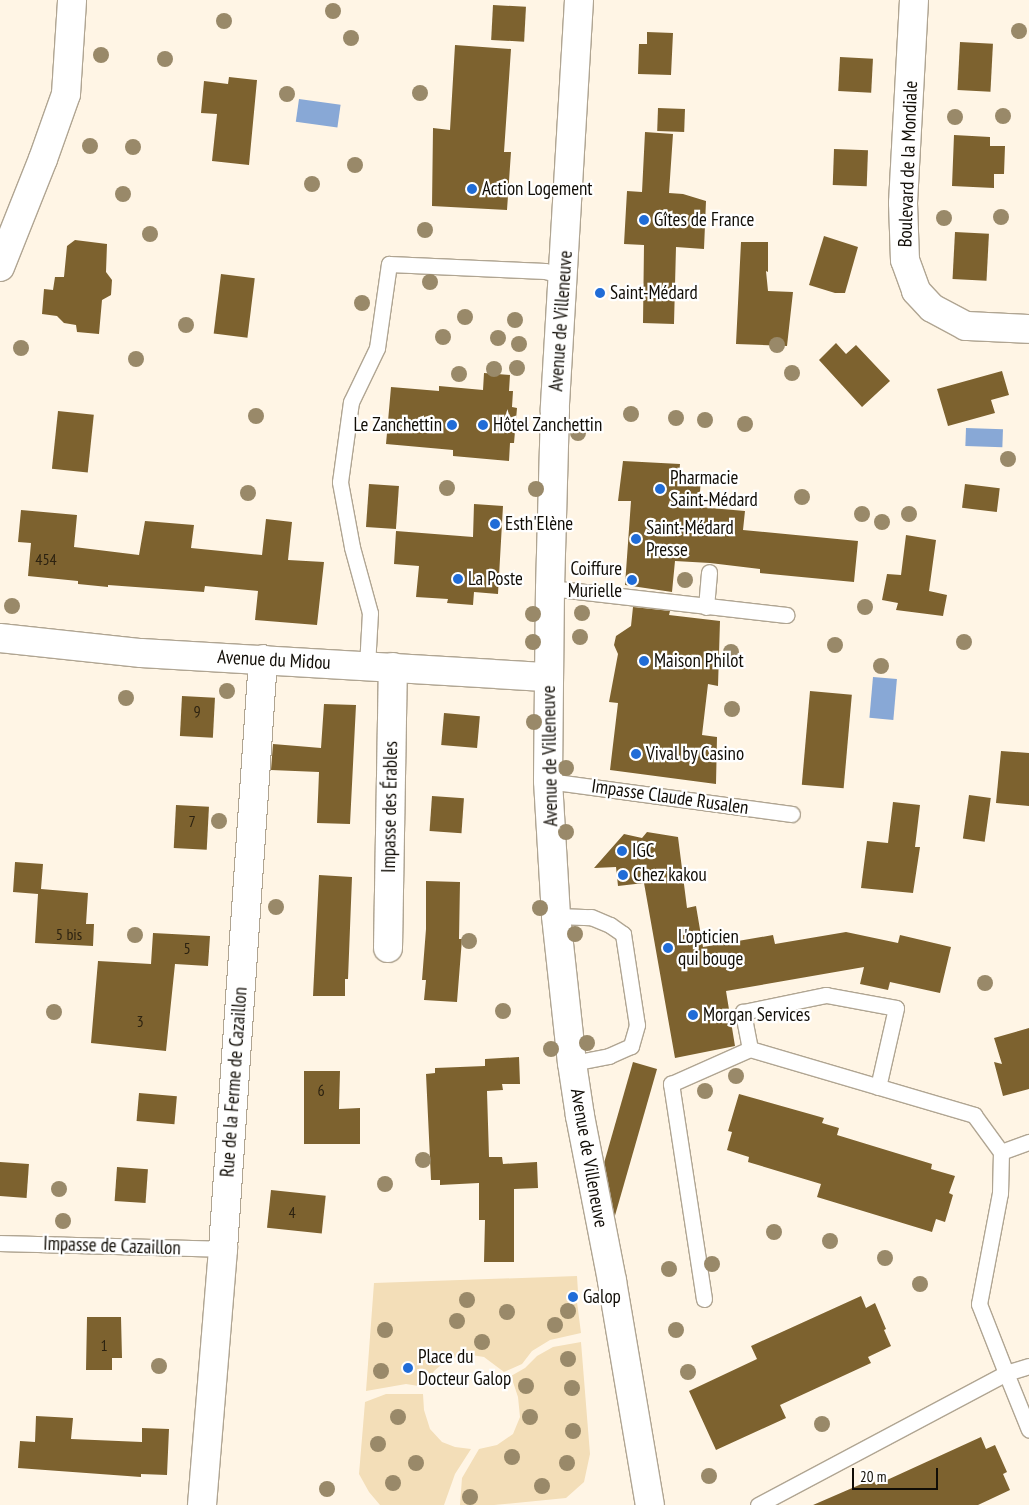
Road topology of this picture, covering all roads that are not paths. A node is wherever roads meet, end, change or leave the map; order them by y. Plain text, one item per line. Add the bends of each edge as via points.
1 (72, 0) edge
2 (579, 0) edge
3 (914, 0) edge
4 (0, 267) edge
5 (564, 276) junction
6 (1029, 329) edge
7 (709, 572) dead end
8 (550, 588) junction
9 (706, 607) junction
10 (786, 616) dead end
11 (0, 638) edge
12 (263, 659) junction
13 (380, 666) junction
14 (548, 677) junction
15 (548, 781) junction
16 (792, 814) dead end
17 (556, 916) junction
18 (388, 948) dead end
19 (750, 1050) junction
20 (572, 1063) junction
21 (878, 1087) junction
22 (1029, 1142) edge
23 (1001, 1152) junction
24 (0, 1243) edge
25 (223, 1249) junction
26 (704, 1300) dead end
27 (1029, 1366) edge
28 (1006, 1373) junction
29 (1029, 1430) edge
30 (646, 1503) edge
31 (202, 1505) edge
32 (758, 1505) edge

1 - 4 street via 66,94
2 - 5 street, Avenue de Villeneuve
3 - 6 street, Boulevard de la Mondiale via 903,203 905,260 916,291 932,308 966,326
5 - 8 street, Avenue de Villeneuve via 555,410
5 - 13 lane via 545,271 389,264 378,348 351,402 340,482
7 - 9 lane
8 - 9 lane
8 - 14 street, Avenue de Villeneuve
9 - 10 lane
11 - 12 street, Avenue du Midou via 141,653
12 - 13 street, Avenue du Midou
12 - 25 street, Rue de la Ferme de Cazaillon
13 - 14 street, Avenue du Midou
13 - 18 street, Impasse des Érables
14 - 15 street, Avenue de Villeneuve
15 - 16 lane, Impasse Claude Rusalen
15 - 17 street, Avenue de Villeneuve
17 - 20 street, Avenue de Villeneuve
17 - 20 lane via 591,917 623,934 637,1025 630,1046 609,1056
19 - 21 lane
19 - 21 lane via 743,1012 826,995 896,1008
19 - 26 lane via 671,1084
20 - 30 street, Avenue de Villeneuve via 612,1282
21 - 23 lane via 974,1115
22 - 23 lane
23 - 28 lane via 1000,1193 979,1304
24 - 25 lane, Impasse de Cazaillon
25 - 31 street, Rue de la Ferme de Cazaillon
27 - 28 lane
28 - 29 lane
28 - 32 lane

